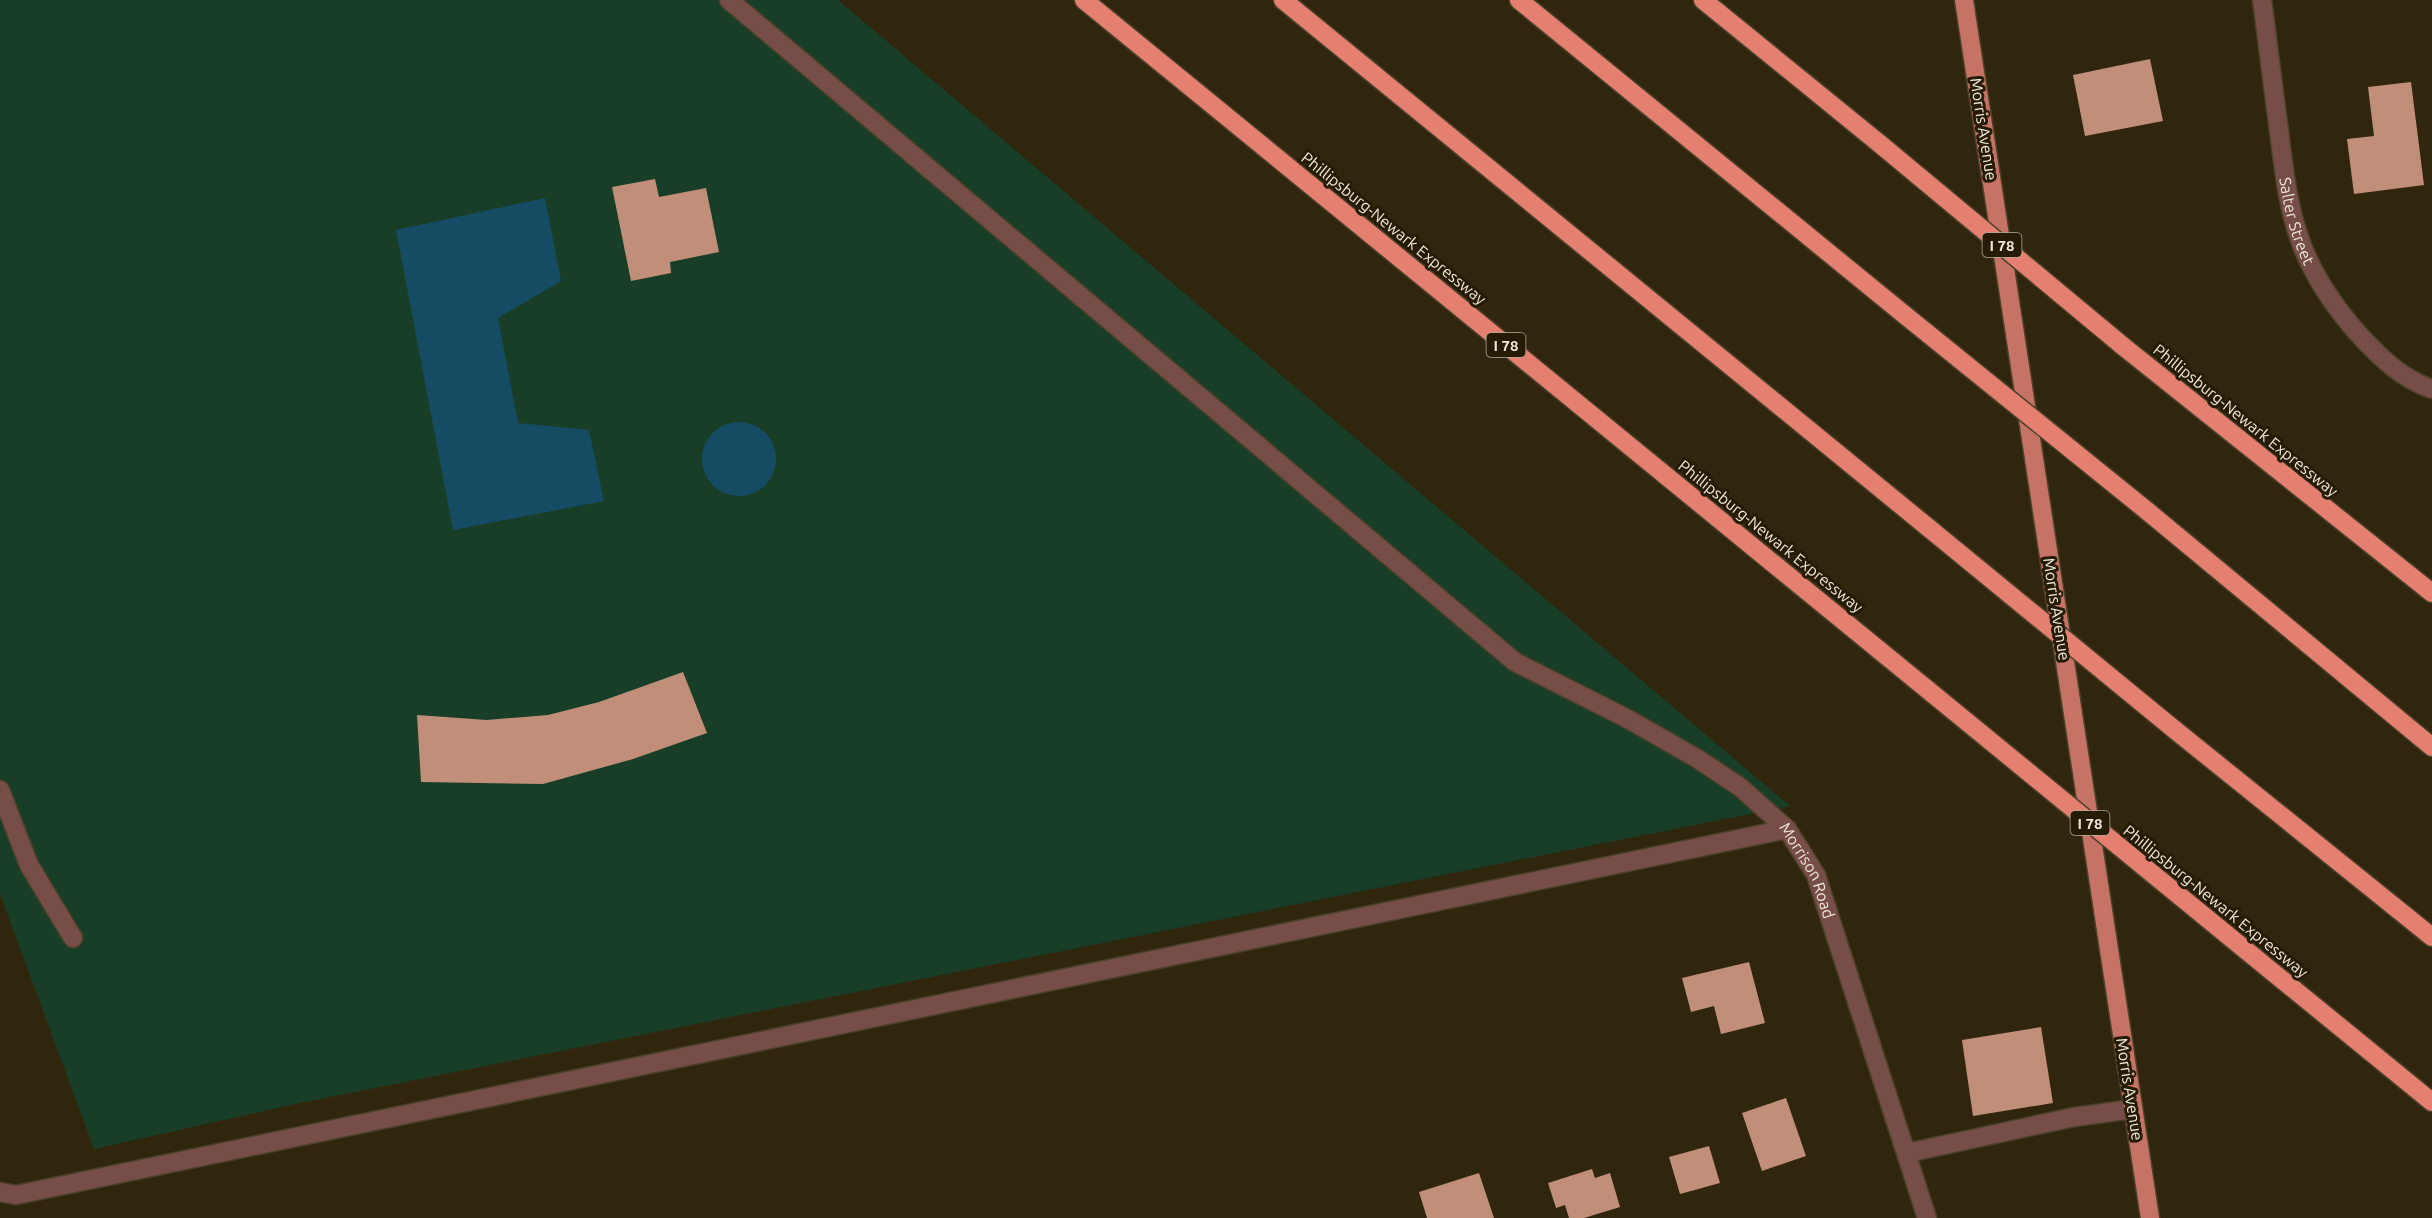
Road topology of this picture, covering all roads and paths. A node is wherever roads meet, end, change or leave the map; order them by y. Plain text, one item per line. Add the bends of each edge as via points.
1 (729, 0) edge
2 (1084, 0) edge
3 (1283, 0) edge
4 (1519, 0) edge
5 (1703, 0) edge
6 (1964, 0) edge
7 (2262, 0) edge
8 (2432, 389) edge
9 (2432, 592) edge
10 (2432, 747) edge
11 (0, 790) edge
12 (1787, 829) junction
13 (2432, 937) edge
14 (73, 938) dead end
15 (2432, 1102) edge
16 (2133, 1109) junction
17 (1907, 1153) junction
18 (0, 1192) edge
19 (1925, 1217) edge
20 (2150, 1218) edge

1 - 12 street, Morrison Road via 1515,662 1698,759 1740,787
2 - 15 highway, Phillipsburg-Newark Expressway / I 78, bridge
3 - 13 highway, bridge
4 - 10 highway, bridge
5 - 9 highway, Phillipsburg-Newark Expressway / I 78, bridge via 2124,347
6 - 16 main road, Morris Avenue
7 - 8 street, Salter Street via 2285,176 2303,248 2324,286 2385,363 2413,382
11 - 14 street via 29,865
12 - 17 street, Morrison Road via 1816,875
12 - 18 street via 28,1193
16 - 17 street
16 - 20 main road, Morris Avenue
17 - 19 street, Morrison Road

